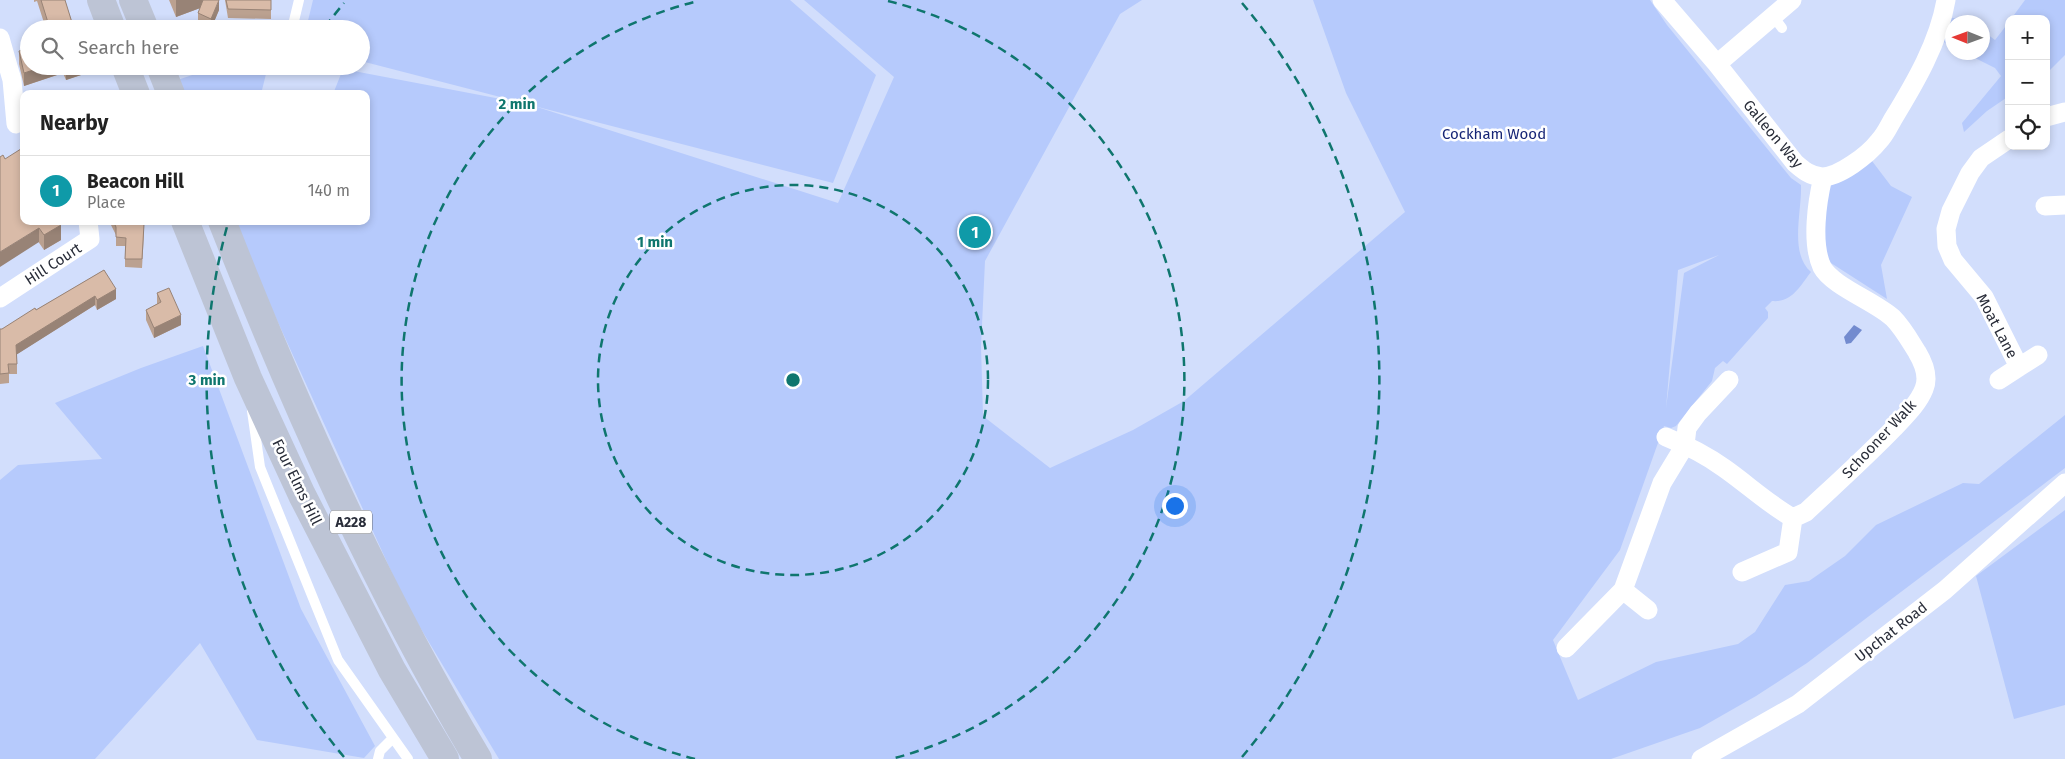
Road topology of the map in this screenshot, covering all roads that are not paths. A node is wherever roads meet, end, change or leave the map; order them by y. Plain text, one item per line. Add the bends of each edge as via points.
1 (101, 0) edge
2 (133, 0) edge
3 (299, 0) edge
4 (1662, 0) edge
5 (1792, 0) edge
6 (1949, 3) edge
7 (109, 20) edge
8 (141, 20) edge
9 (294, 20) edge
10 (0, 38) edge
11 (1718, 64) junction
12 (164, 75) edge
13 (169, 90) edge
14 (2065, 112) edge
15 (2050, 117) edge
16 (13, 124) edge
17 (2005, 142) edge
18 (1823, 177) junction
19 (2065, 205) edge
20 (2045, 206) dead end
21 (88, 225) edge
22 (187, 225) edge
23 (224, 225) edge
24 (0, 298) edge
25 (2038, 355) dead end
26 (2019, 366) junction
27 (248, 378) junction
28 (1729, 380) dead end
29 (1999, 380) dead end
30 (1666, 437) dead end
31 (1685, 445) junction
32 (2065, 483) edge
33 (1793, 518) junction
34 (1742, 572) dead end
35 (1623, 590) junction
36 (1648, 610) dead end
37 (1566, 648) dead end
38 (393, 738) junction
39 (378, 759) edge
40 (408, 759) edge
41 (445, 759) edge
42 (478, 759) edge
43 (1701, 759) edge

1 - 7 main road
2 - 8 main road
3 - 9 lane
4 - 11 street, Galleon Way
5 - 11 street via 1778,22
6 - 18 street via 1931,47 1880,141 1853,164 1834,175
10 - 16 street via 12,80
11 - 18 street, Galleon Way via 1795,163 1806,172
12 - 13 main road
14 - 15 street
17 - 26 street, Moat Lane via 1981,158 1970,173 1951,211 1946,229 1947,246 1953,260 1984,296
18 - 33 street, Schooner Walk via 1817,200 1818,256 1823,269 1893,318 1921,358 1925,388 1912,409 1880,442 1806,512
19 - 20 street
21 - 24 street, Hill Court via 90,239
22 - 27 main road, Four Elms Hill / A228
23 - 42 main road, Four Elms Hill / A228 via 304,421 358,538 401,623
25 - 26 street, Moat Lane
26 - 29 street, Moat Lane
27 - 38 lane via 260,467 338,660
27 - 41 main road, Four Elms Hill / A228 via 302,495 392,670
28 - 31 street via 1687,428
30 - 31 street
31 - 33 street via 1722,466
31 - 35 street via 1662,483
32 - 43 street, Upchat Road via 1944,590 1798,704
33 - 34 street via 1788,552
35 - 36 street
35 - 37 street
38 - 39 lane via 380,751
38 - 40 lane

